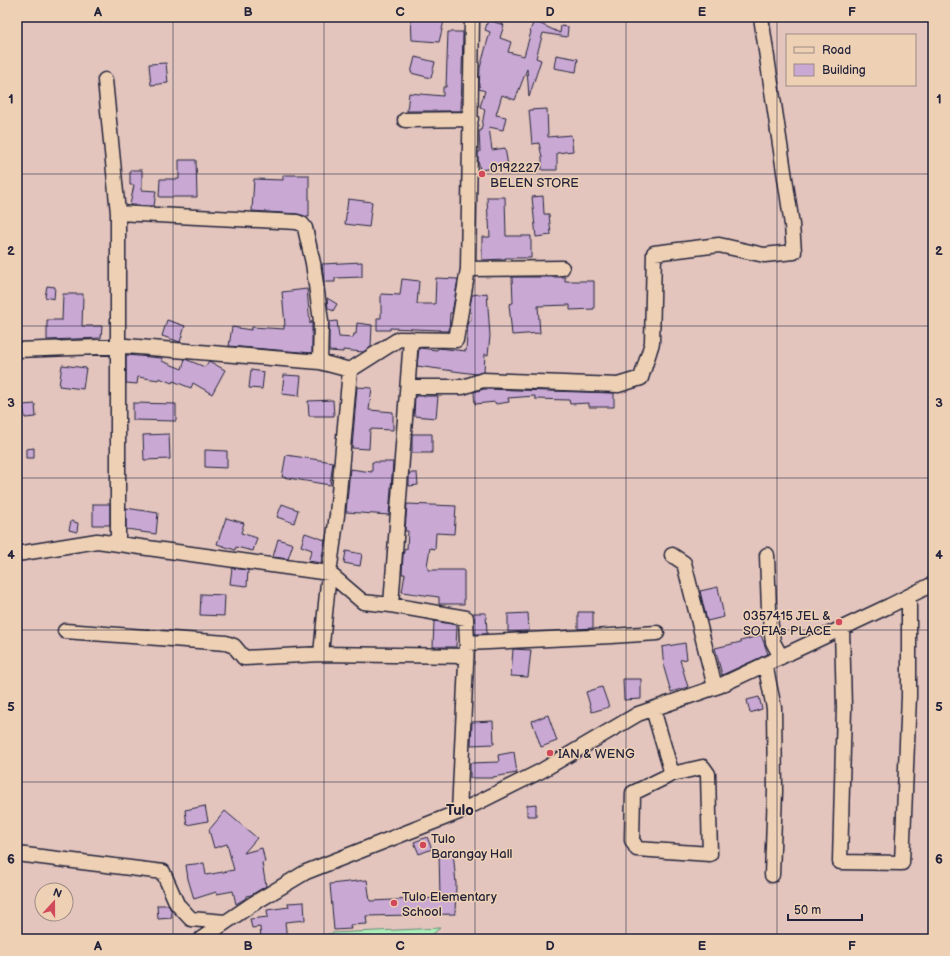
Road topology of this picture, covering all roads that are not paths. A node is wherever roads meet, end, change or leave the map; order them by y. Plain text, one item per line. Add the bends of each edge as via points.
1 (472, 17) edge
2 (761, 17) edge
3 (105, 80) dead end
4 (471, 119) junction
5 (405, 120) dead end
6 (118, 213) junction
7 (562, 268) dead end
8 (468, 269) junction
9 (411, 339) junction
10 (119, 346) junction
11 (17, 350) edge
12 (320, 362) junction
13 (350, 370) junction
14 (408, 387) junction
15 (118, 544) junction
16 (17, 554) edge
17 (672, 555) dead end
18 (767, 555) dead end
19 (329, 573) junction
20 (933, 584) edge
21 (910, 596) junction
22 (391, 605) junction
23 (842, 628) junction
24 (65, 631) dead end
25 (657, 633) dead end
26 (466, 650) junction
27 (321, 654) junction
28 (781, 657) junction
29 (765, 664) junction
30 (715, 687) junction
31 (653, 709) junction
32 (672, 774) junction
33 (458, 812) junction
34 (17, 854) edge
35 (772, 875) dead end
36 (225, 922) junction
37 (201, 939) edge

1 - 4 street
2 - 14 street via 794,252 764,255 719,245 654,254 652,343 641,378 618,385 483,380 463,387
3 - 6 street
4 - 5 street
4 - 8 street
6 - 10 street
6 - 12 street via 302,224 313,263 321,321
7 - 8 street
8 - 9 street via 456,340
9 - 13 street via 399,339
9 - 14 street
10 - 11 street
10 - 12 street
10 - 15 street
12 - 13 street
13 - 19 street
14 - 22 street
15 - 16 street via 97,541
15 - 19 street
17 - 30 street via 684,563
18 - 28 street via 773,642
19 - 22 street via 363,602
19 - 27 street
20 - 21 street
21 - 23 street
21 - 23 street via 902,863 840,862 844,708
22 - 26 street via 466,618
23 - 28 street
24 - 27 street via 226,643 234,646 244,658
25 - 26 street
26 - 27 street
26 - 33 street
28 - 29 street
29 - 30 street
29 - 35 street via 774,708
30 - 31 street
31 - 32 street
31 - 33 street via 638,714 541,771
32 - 32 street via 703,767 708,774 710,854 637,849 632,840 633,793
33 - 36 street via 306,872
34 - 36 street via 163,872 177,904 191,919
36 - 37 street

